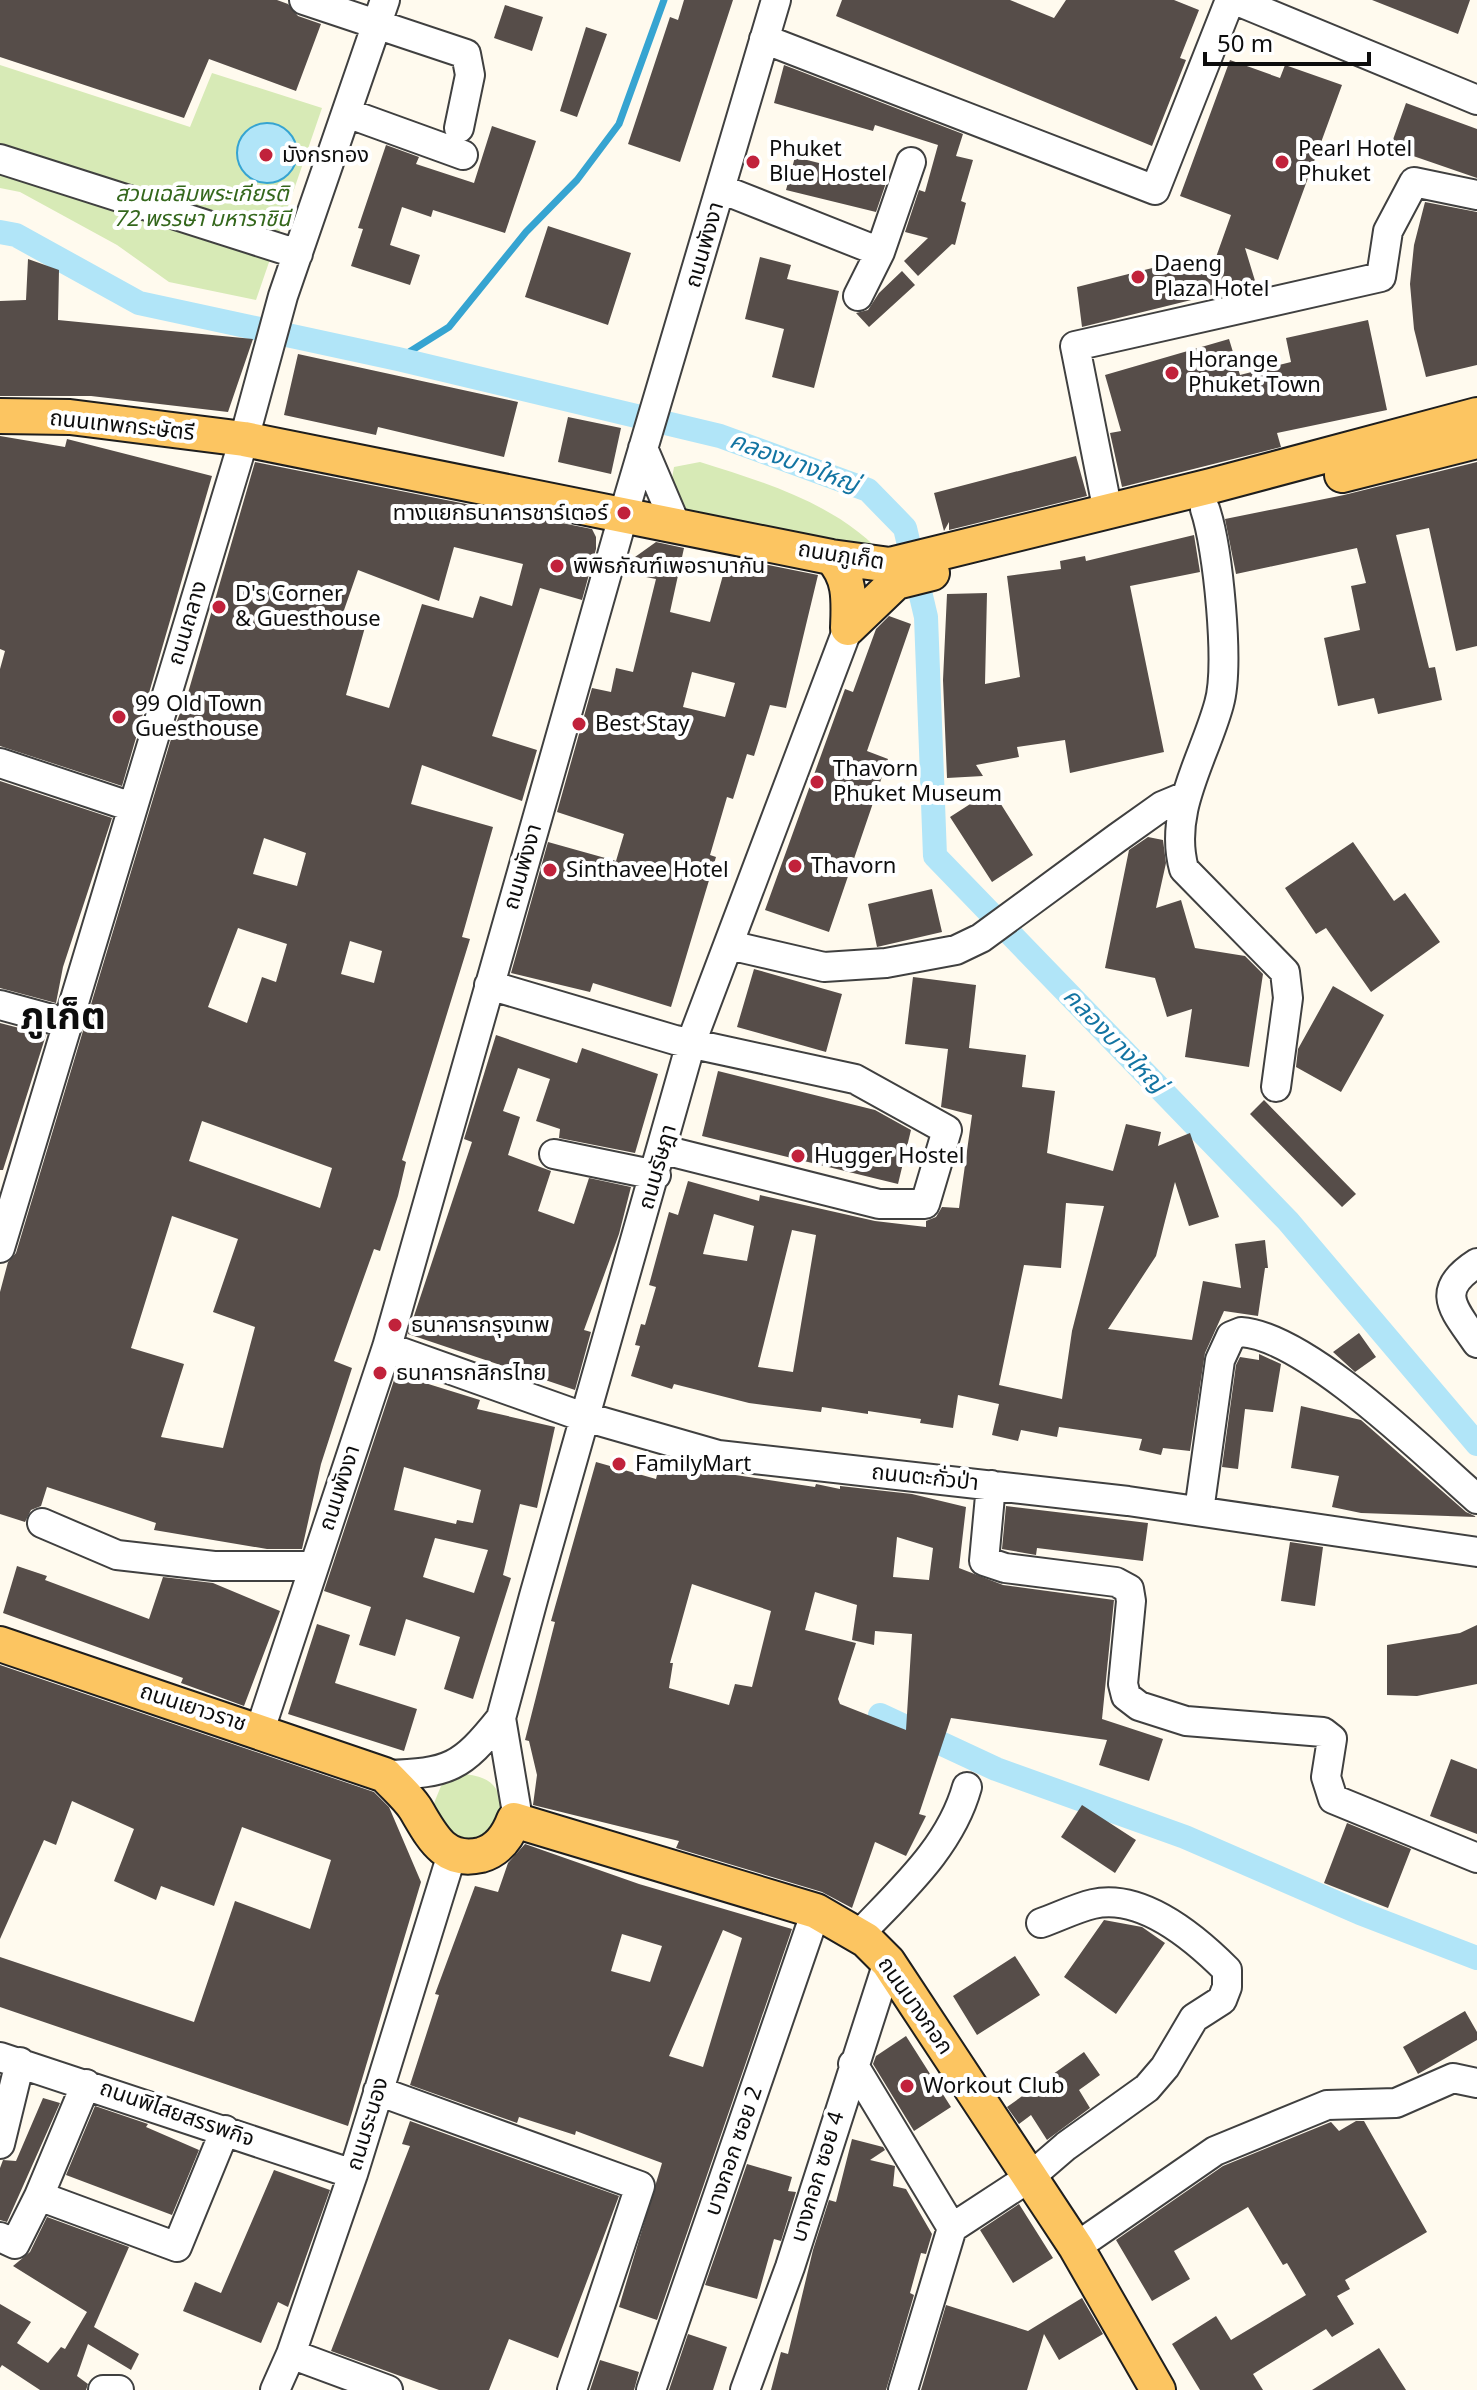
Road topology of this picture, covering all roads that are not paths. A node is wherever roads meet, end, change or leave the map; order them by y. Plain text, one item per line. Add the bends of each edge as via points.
1 (304, 0) edge
2 (776, 0) edge
3 (1233, 0) edge
4 (381, 12) edge
5 (764, 39) junction
6 (1477, 100) edge
7 (347, 113) junction
8 (0, 159) edge
9 (911, 162) dead end
10 (721, 189) junction
11 (1477, 195) edge
12 (880, 252) junction
13 (298, 254) junction
14 (858, 296) dead end
15 (1477, 415) edge
16 (0, 416) edge
17 (244, 439) junction
18 (1477, 441) edge
19 (1403, 447) junction
20 (643, 448) junction
21 (1203, 499) junction
22 (624, 513) junction
23 (1110, 522) junction
24 (675, 523) junction
25 (831, 557) junction
26 (893, 574) junction
27 (848, 628) junction
28 (0, 763) edge
29 (1186, 796) junction
30 (132, 807) junction
31 (729, 945) junction
32 (489, 985) junction
33 (0, 1005) edge
34 (66, 1023) junction
35 (691, 1043) junction
36 (1276, 1087) dead end
37 (554, 1154) dead end
38 (660, 1162) junction
39 (0, 1248) edge
40 (1477, 1263) edge
41 (1477, 1343) edge
42 (387, 1347) junction
43 (585, 1417) junction
44 (991, 1485) junction
45 (1477, 1499) edge
46 (1199, 1511) junction
47 (42, 1523) dead end
48 (1477, 1552) edge
49 (314, 1566) junction
50 (0, 1644) edge
51 (501, 1718) junction
52 (260, 1730) junction
53 (385, 1775) junction
54 (967, 1787) dead end
55 (514, 1820) junction
56 (452, 1854) junction
57 (1477, 1858) edge
58 (816, 1911) junction
59 (1041, 1923) dead end
60 (858, 1936) junction
61 (888, 1962) junction
62 (10, 2059) edge
63 (853, 2064) junction
64 (1477, 2083) edge
65 (86, 2084) junction
66 (378, 2091) junction
67 (225, 2130) junction
68 (0, 2144) edge
69 (353, 2174) junction
70 (1030, 2177) junction
71 (39, 2196) junction
72 (952, 2228) junction
73 (0, 2237) edge
74 (1076, 2247) junction
75 (291, 2354) junction
76 (103, 2390) edge
77 (119, 2390) edge
78 (275, 2390) edge
79 (388, 2390) edge
80 (572, 2390) edge
81 (651, 2390) edge
82 (745, 2390) edge
83 (903, 2390) edge
84 (1158, 2390) edge

1 - 4 street
2 - 5 street, ถนนพังงา
3 - 5 street via 1155,190
3 - 6 street
4 - 7 street, ถนนถลาง
4 - 7 street via 469,58 461,141
5 - 10 street, ถนนพังงา
7 - 13 street, ถนนถลาง
8 - 13 street
9 - 12 street
10 - 12 street
10 - 20 street, ถนนพังงา
11 - 23 street via 1414,182 1388,231 1381,277 1075,346
12 - 14 street
13 - 17 street, ถนนถลาง
15 - 19 main road, ถนนภูเก็ต
16 - 17 main road, ถนนเทพกระษัตรี via 70,417
17 - 22 main road, ถนนภูเก็ต
17 - 30 street, ถนนถลาง
18 - 19 main road, ถนนภูเก็ต
19 - 21 main road, ถนนภูเก็ต
20 - 22 street, ถนนพังงา
20 - 24 street
21 - 23 main road, ถนนภูเก็ต
21 - 29 street via 1219,597 1223,680
22 - 24 main road, ถนนภูเก็ต
22 - 32 street, ถนนพังงา
23 - 26 main road, ถนนภูเก็ต
24 - 25 main road, ถนนภูเก็ต
25 - 26 main road, ถนนภูเก็ต
25 - 27 main road, ถนนรัษฎา via 846,582
26 - 27 main road, ถนนรัษฎา
27 - 31 street, ถนนรัษฎา
28 - 30 street
29 - 31 street via 1162,806 981,938 930,957 845,968
29 - 36 street via 1178,847 1184,869 1289,981
30 - 34 street, ถนนถลาง
31 - 35 street, ถนนรัษฎา
32 - 35 street
32 - 42 street, ถนนพังงา
33 - 34 street
34 - 39 street, ถนนถลาง
35 - 38 street, ถนนรัษฎา
35 - 38 street via 855,1079 947,1130 925,1204 879,1204
37 - 38 street
38 - 43 street, ถนนรัษฎา
40 - 41 street via 1463,1272 1450,1294 1452,1307
42 - 43 street, ถนนตะกั่วป่า
42 - 49 street, ถนนพังงา
43 - 44 street, ถนนตะกั่วป่า via 718,1455
43 - 51 street, ถนนรัษฎา
44 - 46 street, ถนนตะกั่วป่า
44 - 57 street via 984,1561 1116,1582 1129,1589 1123,1684 1126,1696 1139,1706 1186,1721 1323,1732 1332,1739 1327,1788 1333,1799
45 - 46 street via 1341,1381 1275,1342 1241,1332 1231,1336 1220,1360
46 - 48 street, ถนนตะกั่วป่า
47 - 49 street via 121,1555 214,1566
49 - 52 street, ถนนพังงา
50 - 52 main road, ถนนเยาวราช
51 - 53 street via 466,1759 424,1774
51 - 55 street
52 - 53 main road, ถนนเยาวราช
53 - 56 main road via 437,1844
54 - 60 street via 958,1816 933,1856
55 - 56 main road via 498,1847 468,1857
55 - 58 main road, ถนนบางกอก
56 - 66 street, ถนนระนอง
58 - 60 main road, ถนนบางกอก
58 - 81 street, บางกอก ซอย 2
59 - 70 street via 1095,1903 1129,1903 1211,1954 1227,1970 1227,1987 1222,2000 1194,2018 1147,2088
60 - 61 main road, ถนนบางกอก
61 - 63 street, บางกอก ซอย 4
61 - 70 main road, ถนนบางกอก
62 - 65 street, ถนนพิไสยสรรพกิจ
62 - 68 street
63 - 72 street
63 - 82 street, บางกอก ซอย 4 via 790,2267
64 - 74 street via 1453,2078 1396,2103 1327,2105 1215,2151
65 - 67 street, ถนนพิไสยสรรพกิจ
65 - 71 street
66 - 69 street, ถนนระนอง
66 - 80 street via 640,2186
67 - 69 street, ถนนพิไสยสรรพกิจ
67 - 71 street via 177,2247
69 - 75 street, ถนนระนอง
70 - 72 street
70 - 74 main road, ถนนบางกอก
71 - 73 street via 15,2244
72 - 83 street
74 - 84 main road, ถนนบางกอก
75 - 78 street, ถนนระนอง
75 - 79 street
76 - 77 street

